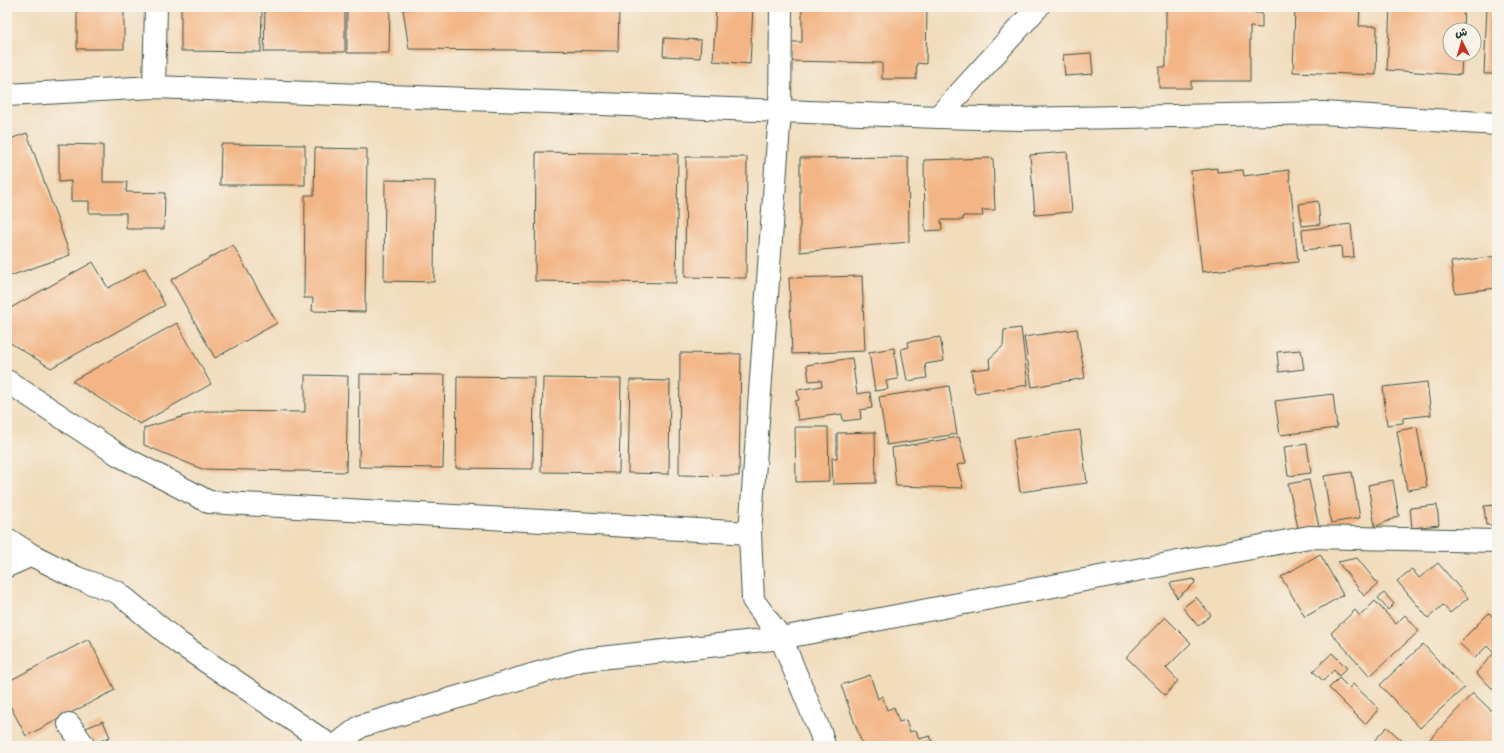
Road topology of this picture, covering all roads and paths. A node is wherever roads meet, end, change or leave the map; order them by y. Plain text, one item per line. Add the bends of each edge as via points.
1 (156, 7) edge
2 (781, 7) edge
3 (1038, 7) edge
4 (154, 87) junction
5 (7, 95) edge
6 (780, 112) junction
7 (938, 117) junction
8 (1497, 124) edge
9 (7, 381) edge
10 (750, 533) junction
11 (7, 539) edge
12 (1497, 541) edge
13 (32, 555) junction
14 (7, 566) edge
15 (780, 638) junction
16 (69, 724) dead end
17 (817, 742) edge
18 (84, 746) edge
19 (332, 746) edge
20 (335, 746) edge

1 - 4 street
2 - 6 street
3 - 7 street
4 - 5 street
4 - 6 street
6 - 7 street
6 - 10 street
7 - 8 street via 1019,119 1323,113
9 - 10 street via 120,455 208,502
10 - 15 street via 753,600
11 - 13 street
12 - 15 street via 1309,537
13 - 14 street
13 - 19 street via 77,578 117,592 179,644
15 - 17 street
15 - 20 street via 582,660 361,726
16 - 18 street

